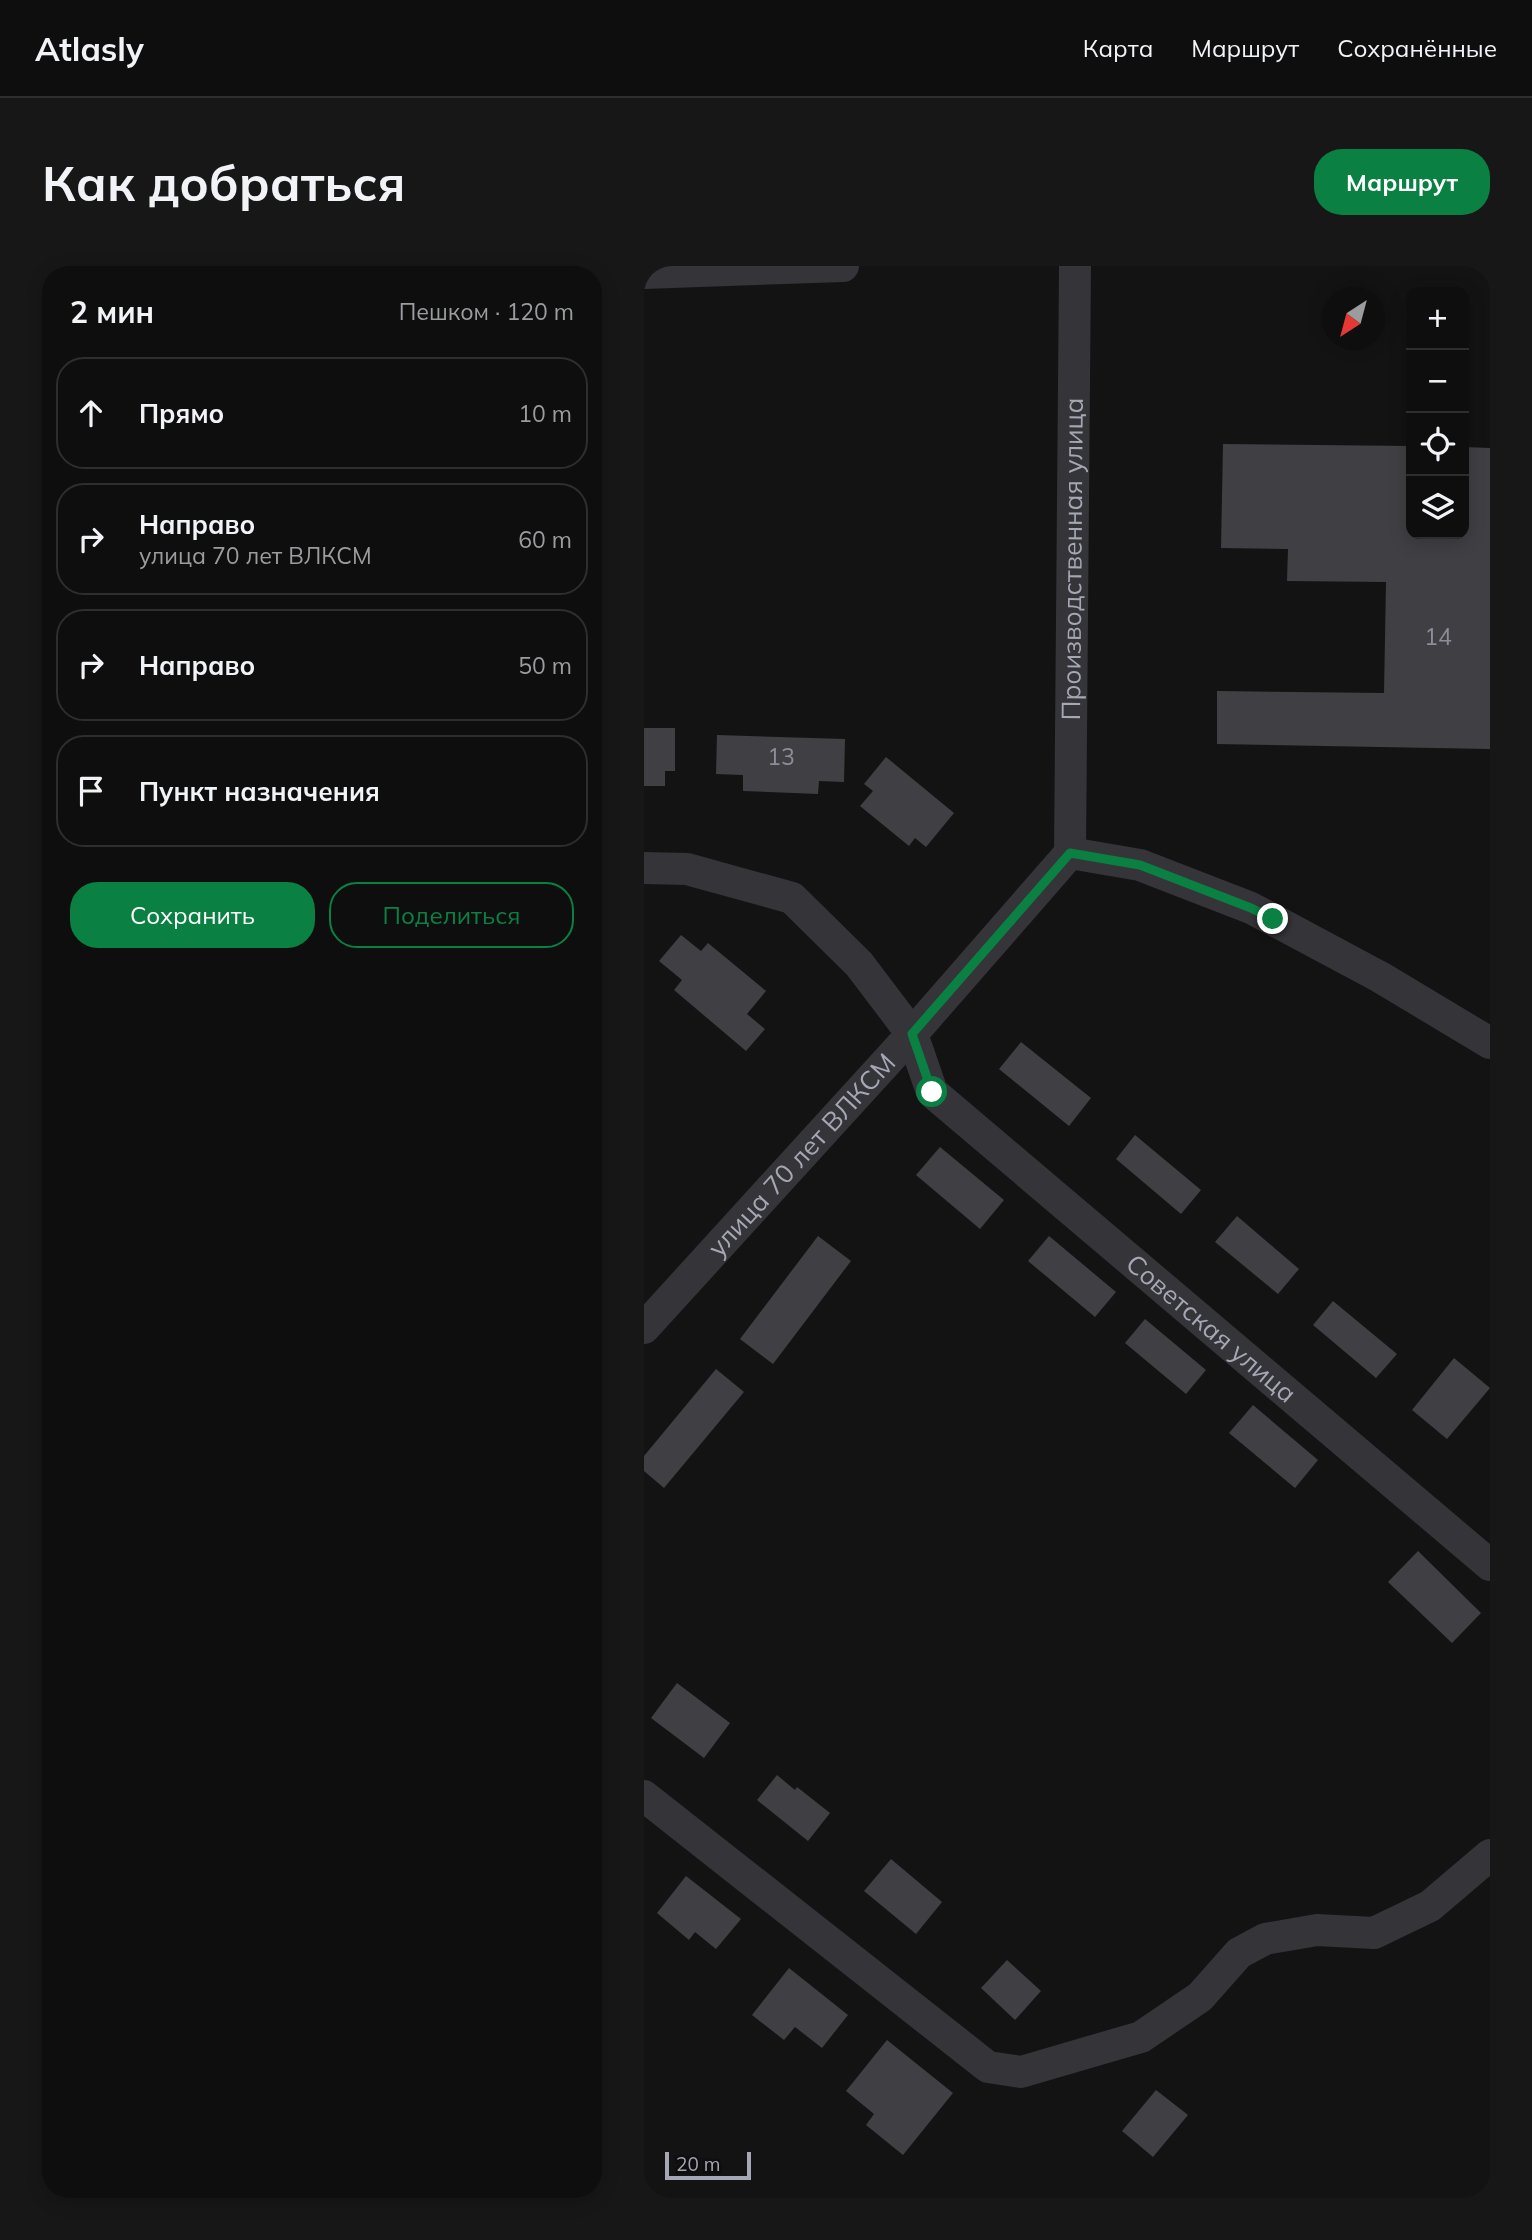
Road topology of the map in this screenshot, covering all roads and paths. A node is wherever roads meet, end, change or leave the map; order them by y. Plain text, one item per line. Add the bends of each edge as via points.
1 (843, 266) edge
2 (1075, 266) edge
3 (644, 273) edge
4 (1070, 853) junction
5 (644, 867) edge
6 (912, 1034) junction
7 (1490, 1043) edge
8 (644, 1328) edge
9 (1490, 1564) edge
10 (644, 1796) edge
11 (1490, 1854) edge

1 - 3 street
2 - 4 street, Производственная улица
4 - 6 street, улица 70 лет ВЛКСМ
4 - 7 street via 1140,865 1251,908
5 - 6 street via 687,869 792,898 859,964
6 - 8 street, улица 70 лет ВЛКСМ
6 - 9 street, Советская улица via 932,1092
10 - 11 street via 988,2067 1021,2072 1141,2036 1200,1997 1239,1954 1265,1939 1317,1930 1374,1933 1430,1906

